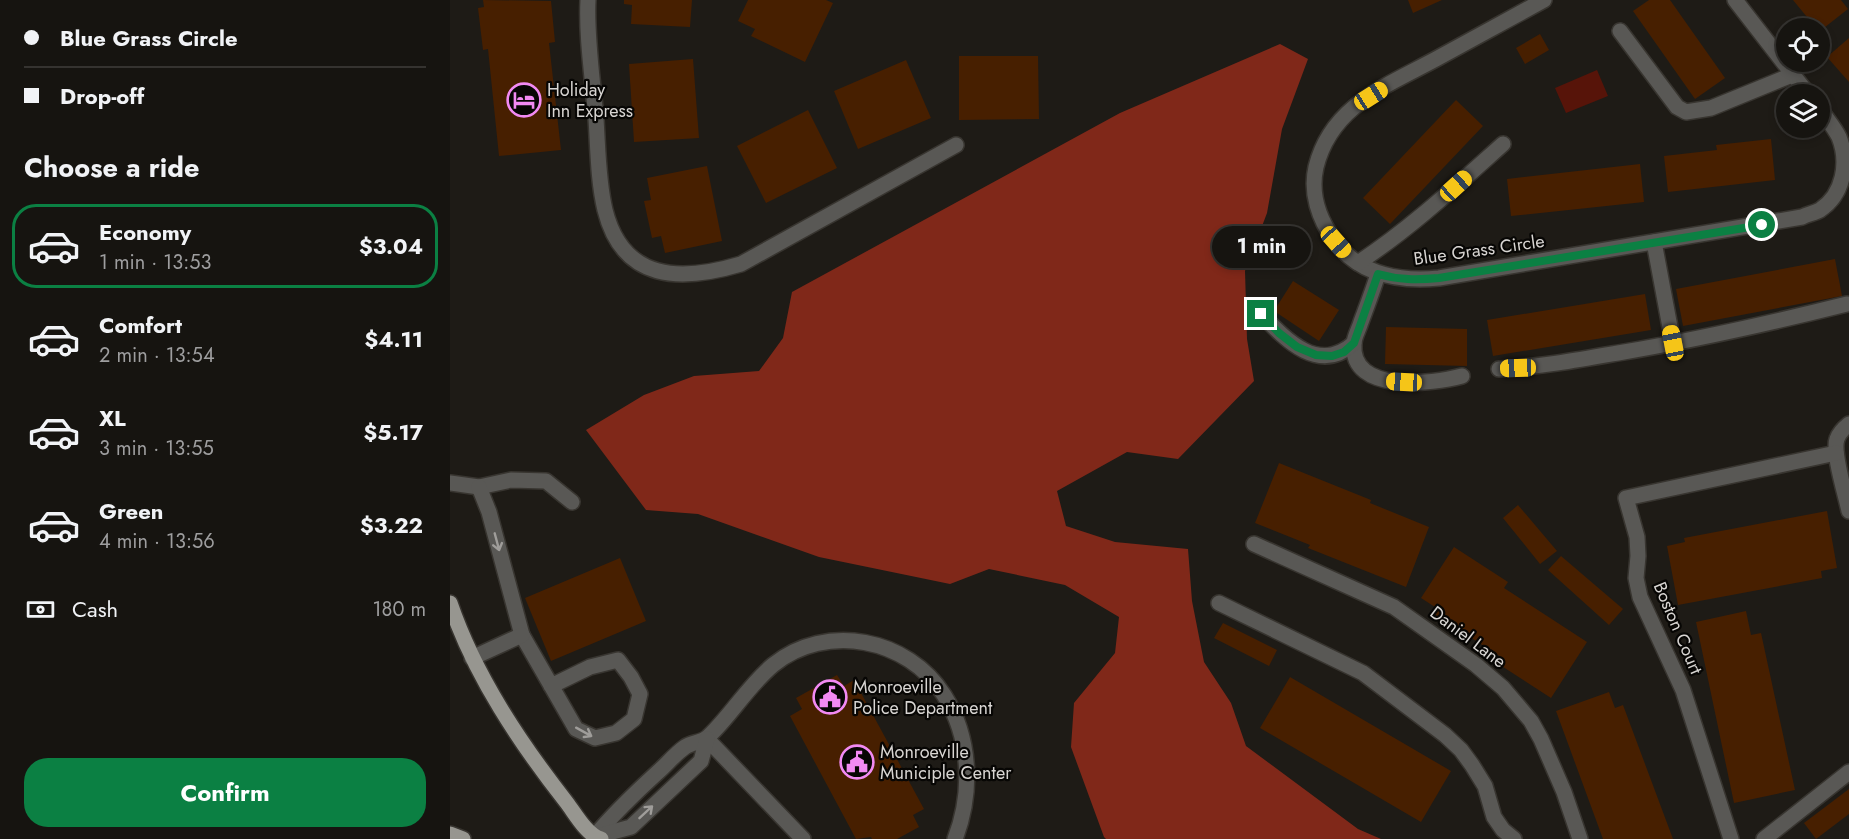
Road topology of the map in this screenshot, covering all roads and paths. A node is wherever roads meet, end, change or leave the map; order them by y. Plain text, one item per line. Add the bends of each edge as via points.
1 (588, 0) edge
2 (1544, 0) edge
3 (1735, 0) edge
4 (1620, 32) dead end
5 (1792, 75) junction
6 (1800, 84) edge
7 (1830, 125) edge
8 (1503, 144) dead end
9 (956, 146) dead end
10 (1654, 242) junction
11 (1358, 263) junction
12 (1378, 274) junction
13 (1847, 304) dead end
14 (1261, 314) dead end
15 (1354, 343) junction
16 (1673, 343) junction
17 (1499, 369) dead end
18 (1462, 376) dead end
19 (1849, 424) edge
20 (1836, 453) junction
21 (450, 483) edge
22 (479, 487) junction
23 (572, 502) dead end
24 (1849, 511) edge
25 (1254, 544) dead end
26 (450, 603) edge
27 (1219, 603) dead end
28 (522, 635) junction
29 (472, 658) junction
30 (550, 686) junction
31 (707, 739) junction
32 (1849, 772) edge
33 (450, 837) edge
34 (463, 839) edge
35 (594, 839) edge
36 (803, 839) edge
37 (955, 839) edge
38 (1515, 839) edge
39 (1580, 839) edge
40 (1731, 839) edge
41 (1764, 839) edge

1 - 9 street via 605,210 625,252 641,265 660,272 685,273 712,272 741,264
2 - 11 street, Blue Grass Circle via 1389,84 1338,120 1327,135 1319,153 1314,191 1324,225
3 - 5 street
4 - 5 street via 1677,107 1686,112 1711,108
5 - 6 street
7 - 10 street, Blue Grass Circle via 1838,137 1844,162 1840,187 1819,210 1784,221
8 - 11 street via 1425,214
10 - 12 street, Blue Grass Circle via 1439,278 1396,279
10 - 16 street
11 - 12 street, Blue Grass Circle
12 - 15 street
13 - 16 street
14 - 15 street via 1297,347 1316,355 1332,356
15 - 18 street via 1359,365 1375,377 1404,382
16 - 17 street
19 - 20 street via 1835,441
20 - 24 street
20 - 40 street, Boston Court via 1626,498 1637,537 1636,578 1640,597 1683,690
21 - 22 street
22 - 23 street via 511,480 546,481
22 -> 28 street
25 - 39 street, Daniel Lane via 1394,607 1503,688 1541,739
26 - 29 main road
27 - 38 street via 1363,673 1445,735 1472,765 1485,786 1494,817
28 - 29 street
28 - 30 street
29 - 35 main road via 507,719
30 -> 30 street via 576,729 595,738 615,733 634,719 640,694 618,660 590,667
31 - 35 street via 686,746 615,812
35 -> 31 street via 630,827 701,761
31 - 36 street
31 - 37 street via 759,678 792,653 828,641 885,646 904,655 937,683 957,718 963,737 967,783
32 - 41 street
33 - 34 main road

